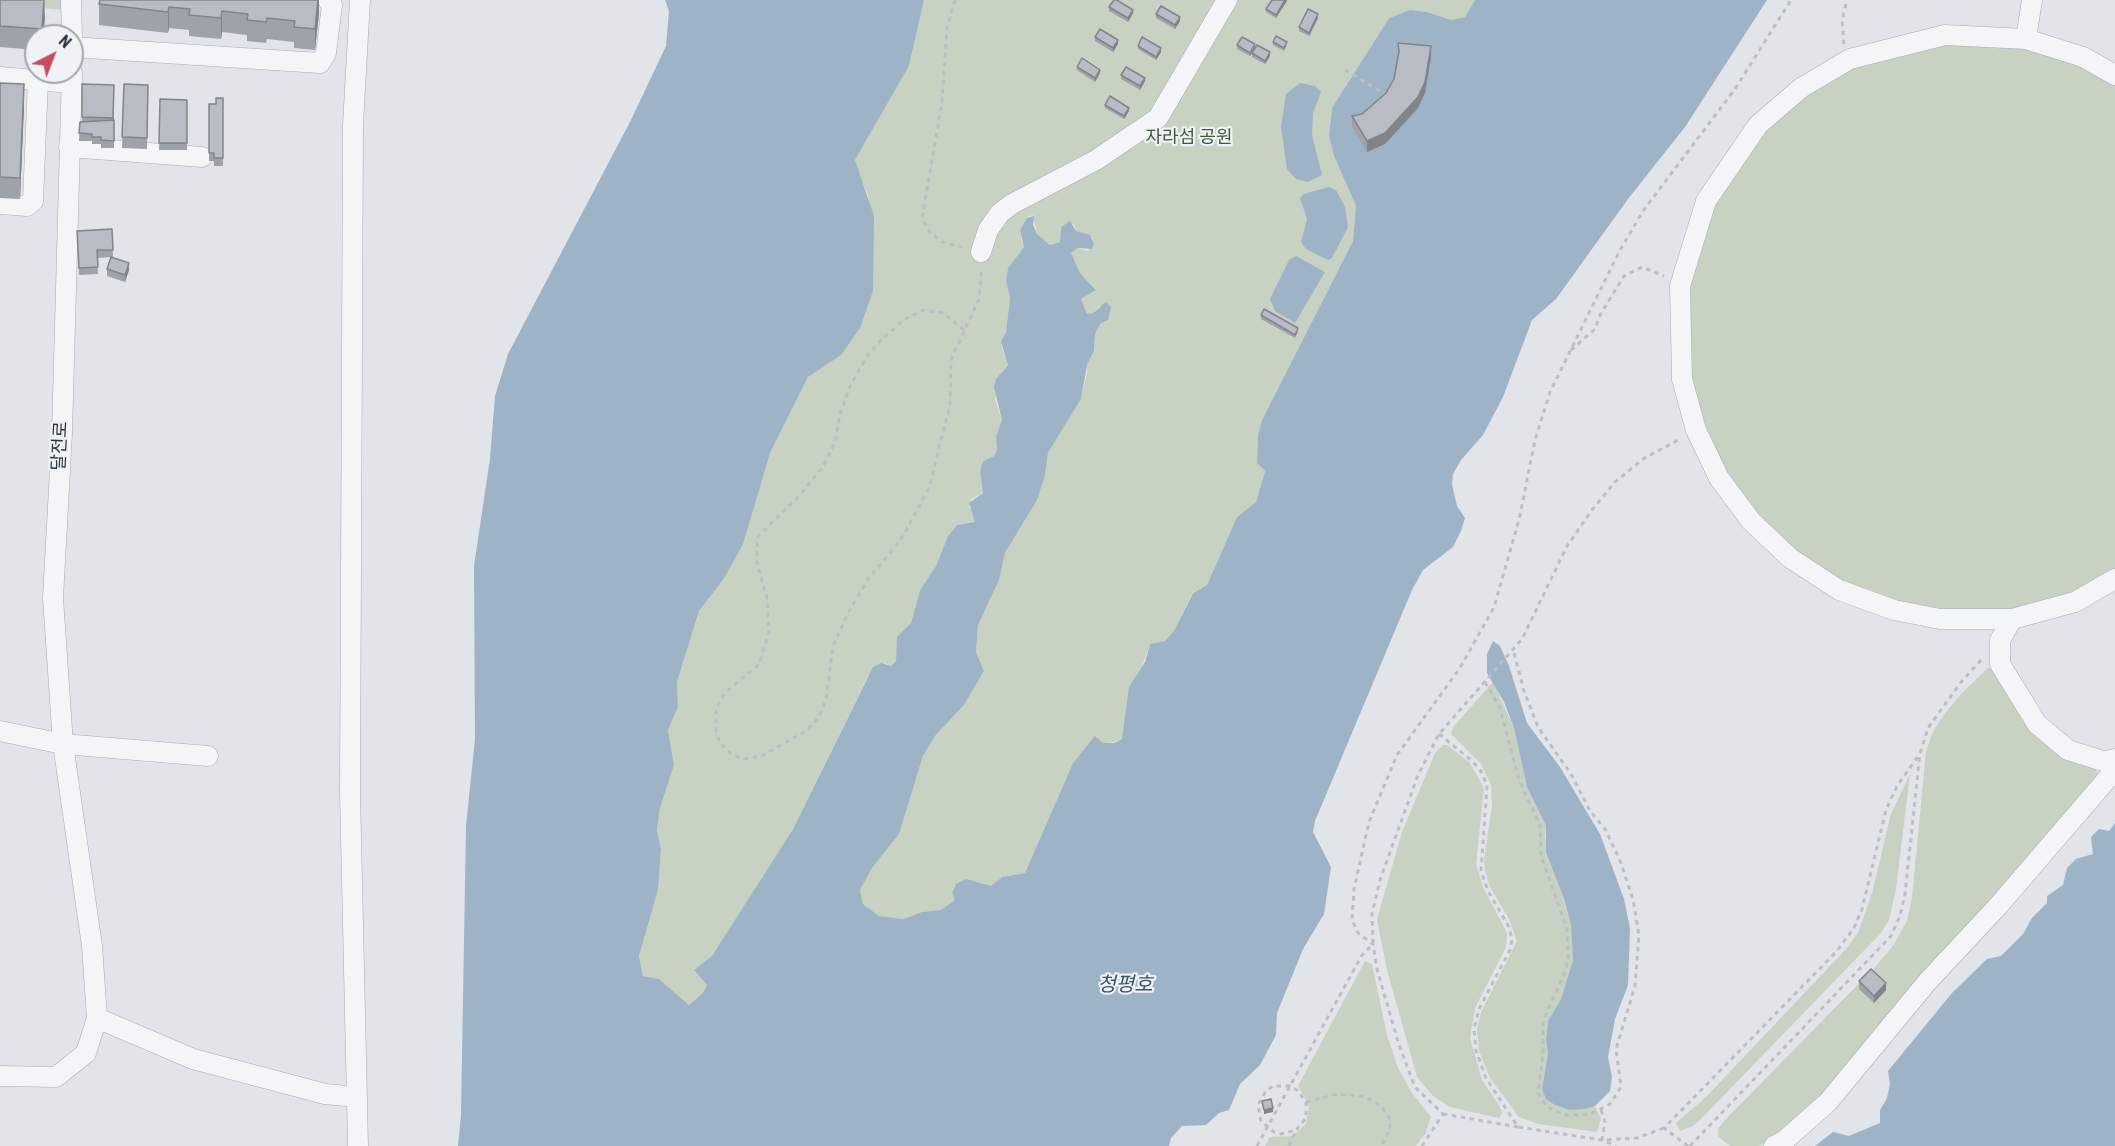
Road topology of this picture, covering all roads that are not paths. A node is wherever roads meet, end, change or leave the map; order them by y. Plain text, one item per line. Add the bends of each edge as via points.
1 (71, 0) edge
2 (328, 0) edge
3 (360, 0) edge
4 (1227, 0) edge
5 (2032, 0) edge
6 (72, 24) edge
7 (2026, 39) junction
8 (84, 48) edge
9 (2115, 75) edge
10 (0, 77) edge
11 (24, 79) edge
12 (38, 84) edge
13 (72, 84) edge
14 (69, 147) junction
15 (202, 157) dead end
16 (0, 204) edge
17 (981, 252) road end
18 (2115, 579) edge
19 (2012, 619) junction
20 (0, 731) edge
21 (63, 744) junction
22 (208, 756) dead end
23 (2115, 759) edge
24 (2115, 770) edge
25 (97, 1018) junction
26 (0, 1076) edge
27 (357, 1097) junction
28 (358, 1146) edge
29 (1774, 1146) edge

1 - 6 street
2 - 8 street via 332,5 326,53 320,63
3 - 27 street via 353,125 350,793
4 - 17 street via 1158,118 1096,160 1006,208 988,230
5 - 7 street
7 - 9 street via 2083,57
7 - 19 street via 1945,35 1850,59 1801,88 1758,125 1706,201 1680,286 1682,379 1696,430 1719,478 1751,521 1790,558 1839,590 1894,610 1940,619
10 - 11 street
12 - 16 street via 33,201 27,206
13 - 14 street, 달전로
14 - 15 street
14 - 21 street, 달전로 via 62,433 53,598
18 - 19 street via 2076,602
19 - 23 street via 2000,640 2000,664 2037,724 2068,750 2103,761
20 - 21 street
21 - 22 street
21 - 25 street, 달전로 via 92,946
24 - 29 street via 1928,981 1828,1102
25 - 26 street via 86,1053 56,1077
25 - 27 street via 193,1059 325,1094
27 - 28 street

